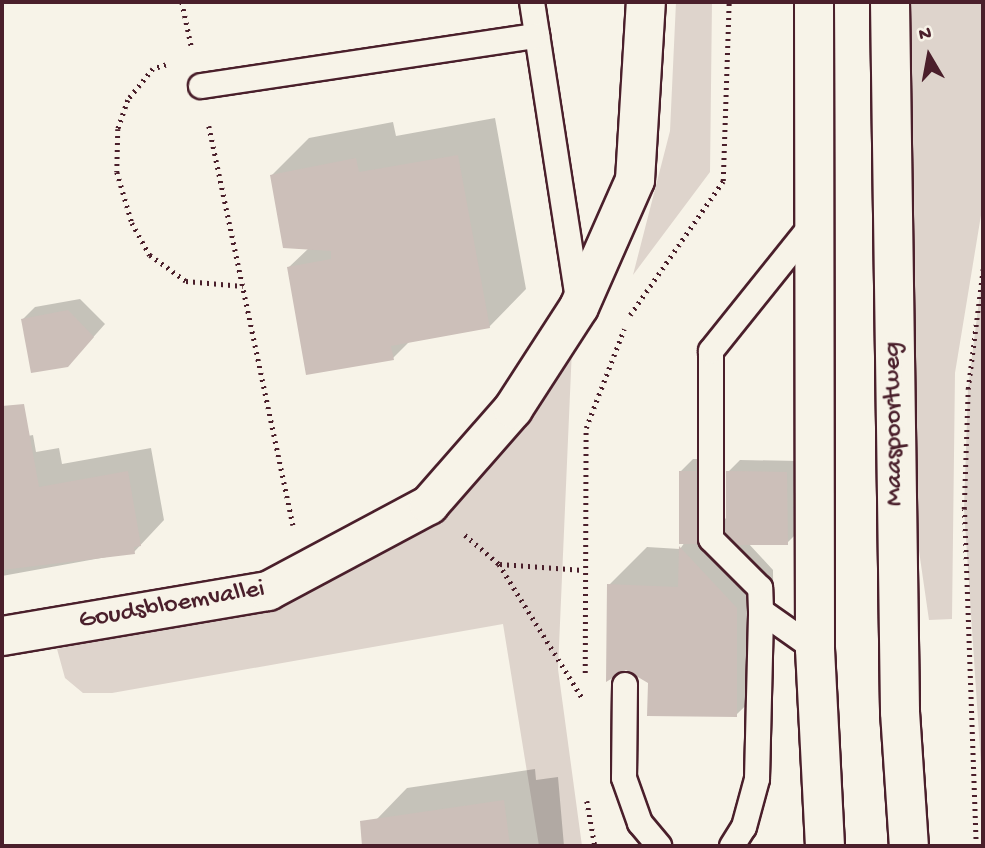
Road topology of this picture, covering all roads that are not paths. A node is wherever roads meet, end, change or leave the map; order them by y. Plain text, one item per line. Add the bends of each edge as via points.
1 (532, 2) edge
2 (646, 2) edge
3 (814, 2) edge
4 (890, 2) edge
5 (537, 36) junction
6 (201, 86) road end
7 (817, 219) junction
8 (579, 307) junction
9 (761, 611) junction
10 (2, 636) edge
11 (815, 649) junction
12 (625, 685) dead end
13 (659, 846) edge
14 (732, 846) edge
15 (825, 846) edge
16 (909, 846) edge

1 - 5 lane
2 - 8 main road, Goudsbloemvallei via 635,180
3 - 7 main road
4 - 16 main road, Maaspoortweg via 900,712
5 - 6 lane
5 - 8 lane
7 - 9 lane via 711,351 711,539 760,588
7 - 11 main road
8 - 10 main road, Goudsbloemvallei via 513,409 429,505 268,591
9 - 11 lane
9 - 14 lane via 757,779 744,828
11 - 15 main road
12 - 13 lane via 624,778 640,823

